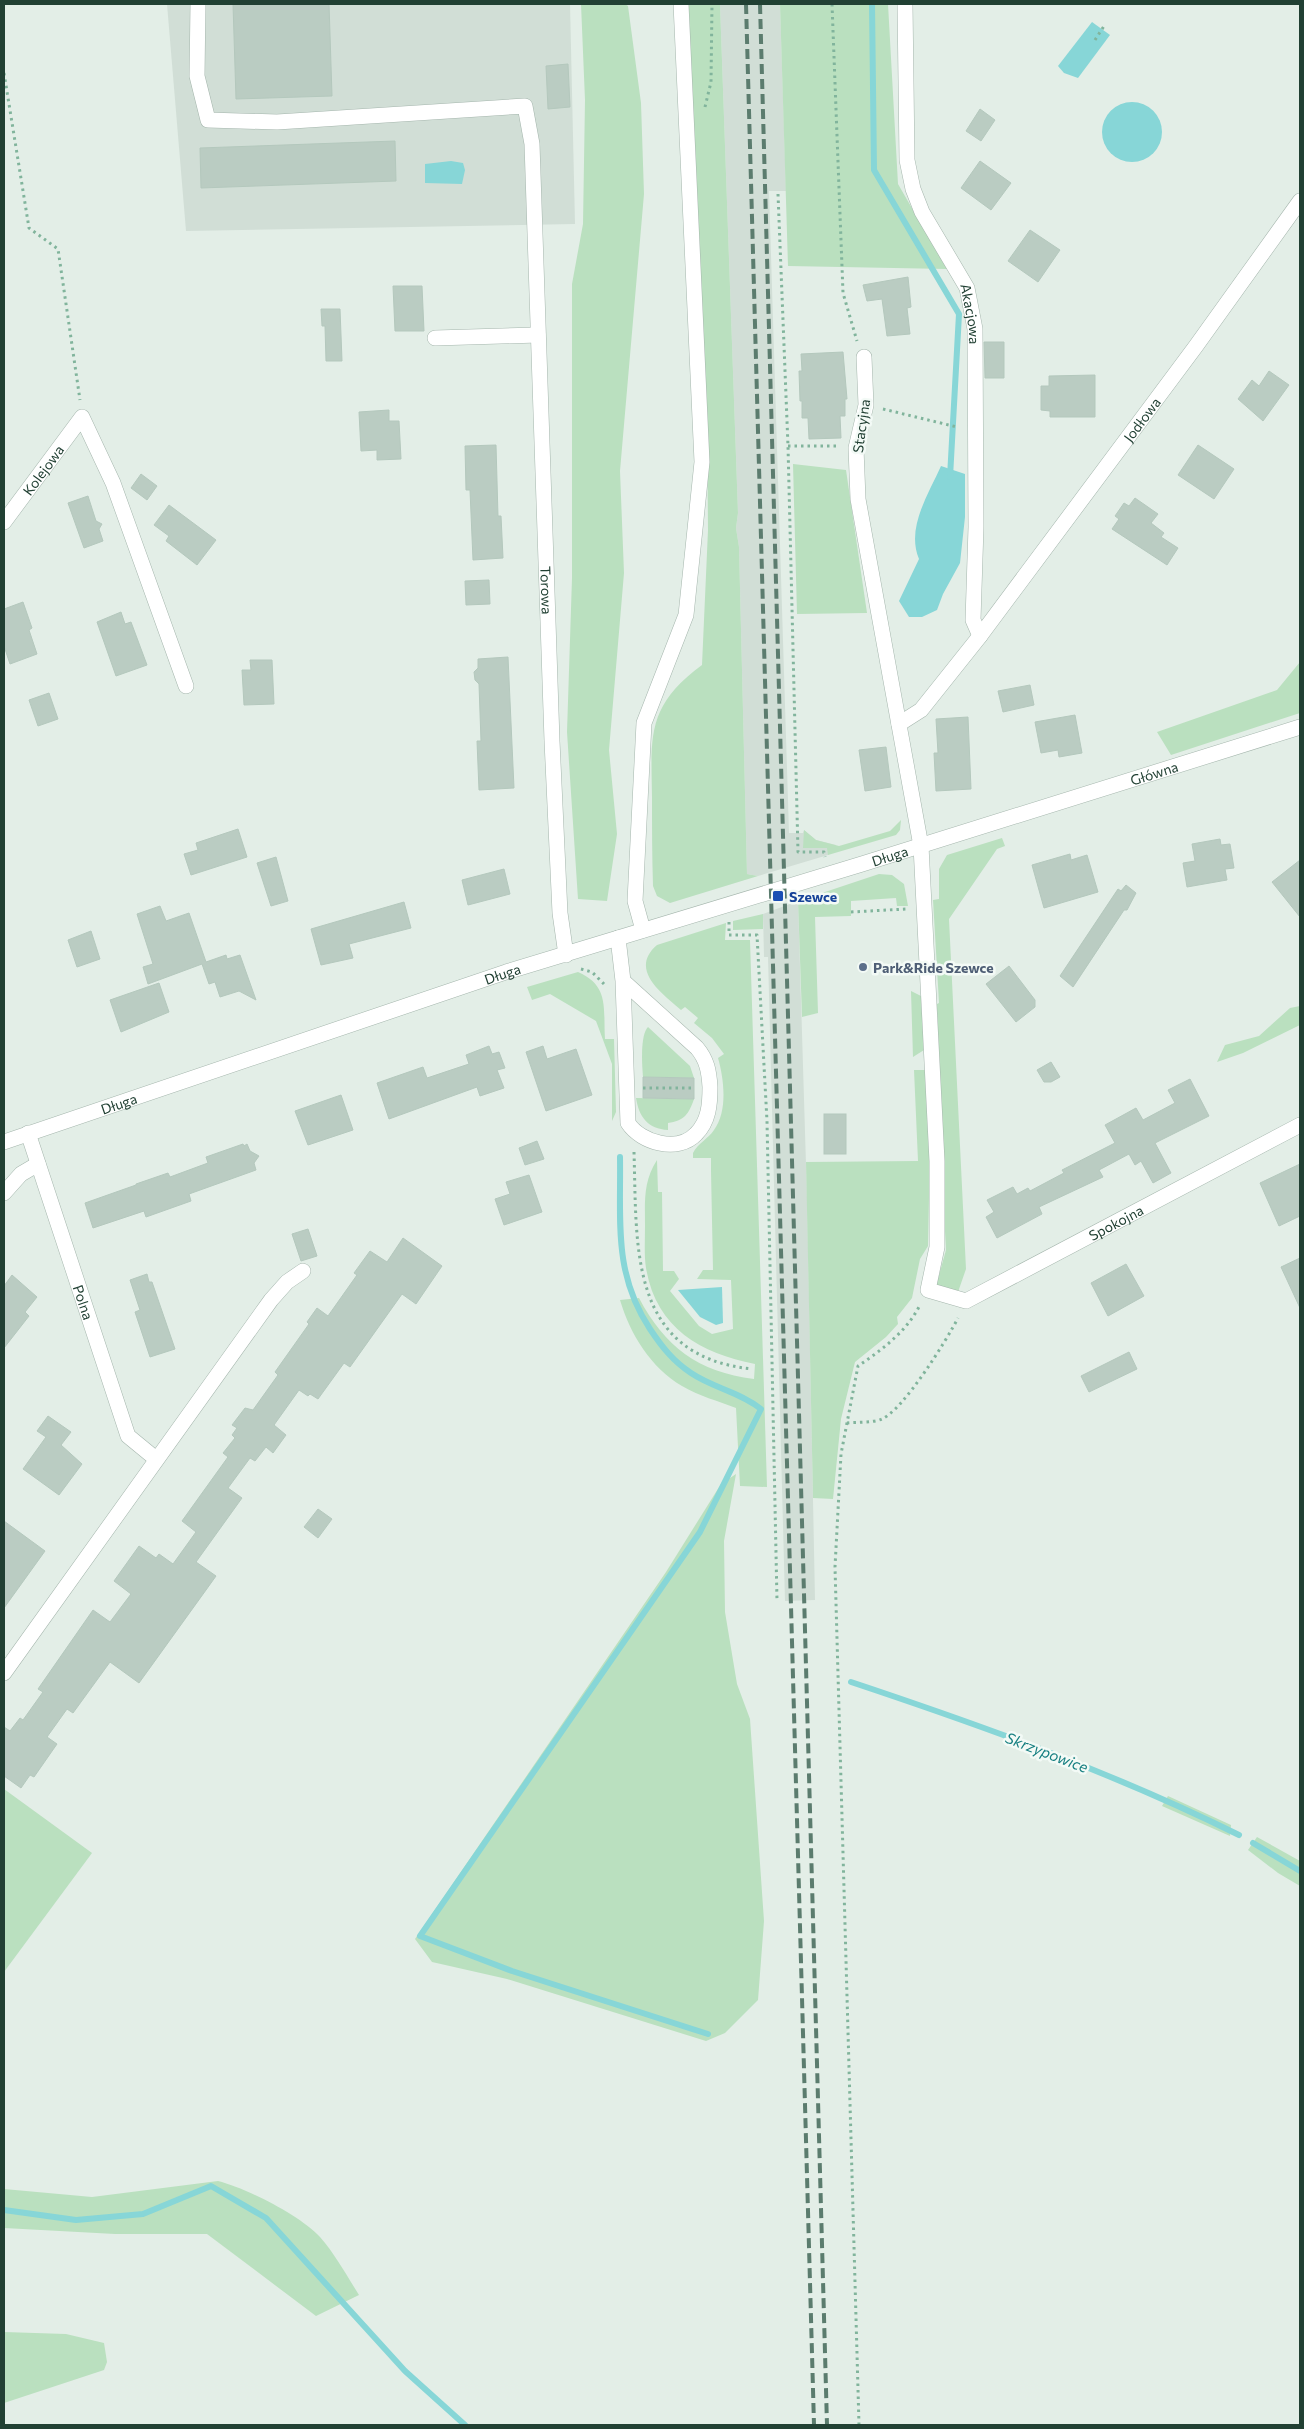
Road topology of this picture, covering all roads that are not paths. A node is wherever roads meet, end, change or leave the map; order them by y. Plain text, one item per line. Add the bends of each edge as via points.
1 (198, 4) edge
2 (681, 4) edge
3 (905, 4) edge
4 (1300, 201) edge
5 (538, 335) junction
6 (435, 338) dead end
7 (864, 357) road end
8 (4, 522) edge
9 (980, 636) junction
10 (186, 686) dead end
11 (899, 724) junction
12 (1300, 727) edge
13 (1007, 820) joint
14 (921, 846) junction
15 (643, 930) junction
16 (618, 938) junction
17 (566, 955) junction
18 (623, 981) junction
19 (1300, 1125) edge
20 (28, 1133) junction
21 (4, 1142) edge
22 (38, 1164) junction
23 (4, 1193) edge
24 (303, 1271) dead end
25 (966, 1302) joint
26 (156, 1459) junction
27 (4, 1673) edge

1 - 5 street, Torowa via 197,76 208,120 277,122 525,106 532,144
2 - 15 street via 702,462 686,615 644,723 635,901
3 - 9 street, Akacjowa via 906,160 922,212 967,288 974,329 976,527 973,620
4 - 9 street, Jodłowa
5 - 6 street
5 - 17 street, Torowa via 560,913
7 - 11 street, Stacyjna via 866,405 856,448 858,499
8 - 10 street, Kolejowa via 82,417 113,483
9 - 11 street, Jodłowa via 921,710
11 - 14 street, Stacyjna
12 - 13 street, Główna
13 - 14 street, Długa
14 - 15 street, Długa
14 - 25 street, Stacyjna via 937,1161 937,1247 928,1290
15 - 16 street, Długa
16 - 17 street, Długa
16 - 18 street
17 - 20 street, Długa via 506,972
18 - 18 street via 701,1053 709,1069 710,1107 707,1117 693,1136 678,1142 660,1143 633,1131 628,1123
19 - 25 street, Spokojna
20 - 21 street, Długa
20 - 22 street, Polna
22 - 23 street via 21,1174
22 - 26 street, Polna via 128,1436
24 - 26 street via 287,1282 272,1300
26 - 27 street

